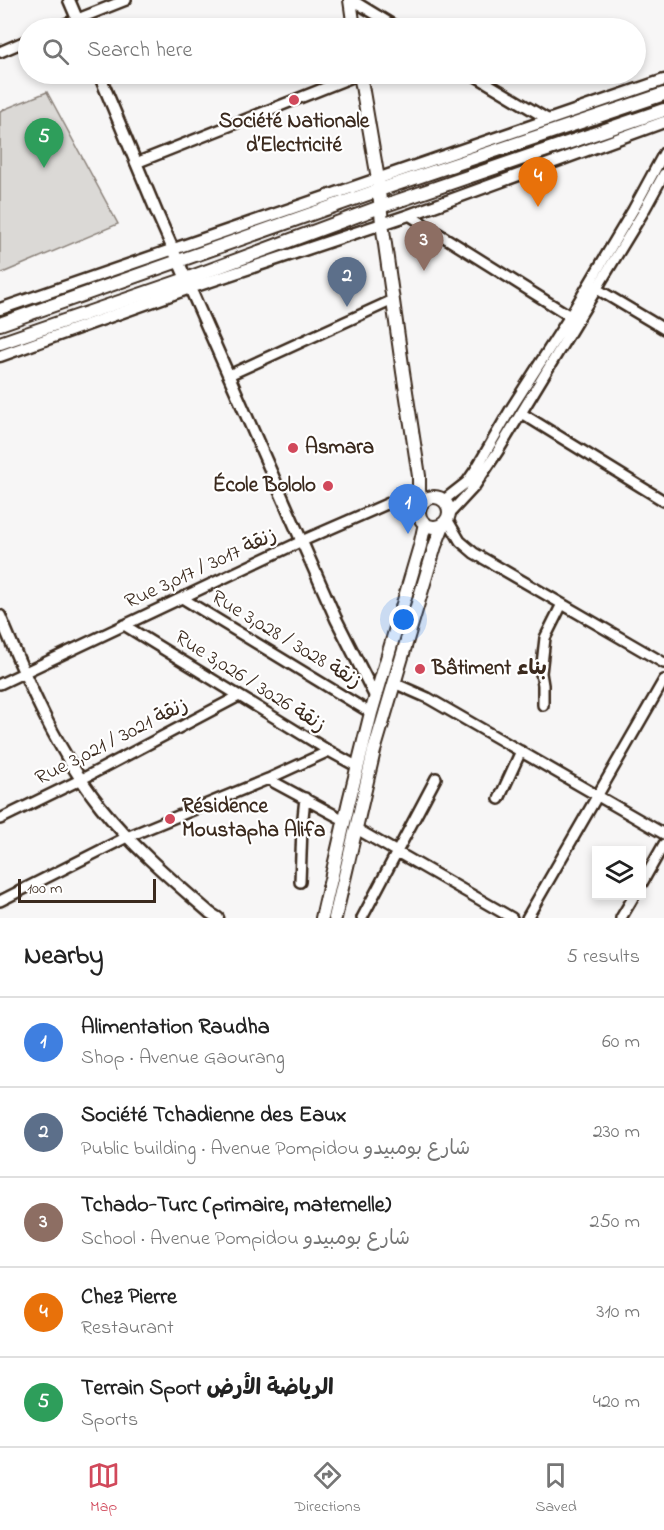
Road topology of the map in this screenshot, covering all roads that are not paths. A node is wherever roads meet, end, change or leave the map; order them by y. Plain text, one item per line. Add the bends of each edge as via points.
1 (69, 0) edge
2 (126, 0) edge
3 (351, 0) edge
4 (76, 18) edge
5 (91, 18) edge
6 (353, 18) edge
7 (381, 18) edge
8 (18, 44) edge
9 (0, 52) edge
10 (664, 80) edge
11 (103, 84) edge
12 (335, 84) edge
13 (362, 84) edge
14 (489, 84) edge
15 (664, 94) edge
16 (664, 110) edge
17 (549, 120) junction
18 (664, 122) edge
19 (664, 153) edge
20 (136, 163) junction
21 (664, 174) edge
22 (378, 185) junction
23 (380, 207) junction
24 (409, 215) junction
25 (382, 223) junction
26 (175, 254) junction
27 (188, 284) junction
28 (597, 289) junction
29 (393, 300) junction
30 (0, 309) edge
31 (570, 316) junction
32 (0, 324) edge
33 (664, 329) edge
34 (0, 343) edge
35 (0, 356) edge
36 (229, 375) junction
37 (521, 413) junction
38 (419, 476) junction
39 (419, 490) junction
40 (439, 498) junction
41 (664, 501) edge
42 (421, 504) junction
43 (447, 519) junction
44 (425, 523) junction
45 (302, 541) junction
46 (182, 598) junction
47 (562, 604) junction
48 (0, 616) edge
49 (124, 625) junction
50 (664, 663) edge
51 (23, 673) junction
52 (664, 680) edge
53 (394, 682) junction
54 (0, 684) edge
55 (239, 696) junction
56 (376, 698) junction
57 (543, 705) dead end
58 (371, 713) junction
59 (329, 751) junction
60 (521, 751) junction
61 (358, 767) junction
62 (268, 778) junction
63 (436, 778) dead end
64 (82, 779) junction
65 (598, 795) junction
66 (305, 798) junction
67 (499, 799) dead end
68 (0, 819) edge
69 (344, 820) junction
70 (356, 828) junction
71 (664, 834) edge
72 (127, 837) junction
73 (664, 844) edge
74 (397, 850) junction
75 (646, 876) edge
76 (300, 882) dead end
77 (632, 900) edge
78 (0, 901) edge
79 (212, 916) edge
80 (322, 918) edge
81 (335, 918) edge
82 (362, 918) edge
83 (512, 918) edge
84 (527, 918) edge
85 (621, 918) edge

1 - 4 street
2 - 5 street
3 - 6 main road
3 - 7 street
8 - 9 street
10 - 17 street
11 - 20 street
12 - 20 street
13 - 22 main road
14 - 17 street
15 - 22 main road
16 - 23 main road
17 - 22 street
18 - 24 street
19 - 31 street
20 - 26 street
21 - 28 street
22 - 23 main road
22 - 26 main road
23 - 25 main road
23 - 27 main road
24 - 25 street
24 - 31 street
25 - 27 street
25 - 29 main road
26 - 27 street
26 - 30 street
26 - 32 main road
27 - 34 main road
27 - 35 street
27 - 36 street
28 - 33 street
28 - 37 street
29 - 36 street
29 - 38 main road
31 - 40 street via 467,482
36 - 45 street
37 - 41 street
37 - 43 street via 483,475
38 - 39 main road
38 - 40 main road
39 - 42 main road
39 - 45 street, Rue 3,017 / زنقة 3017
40 - 42 main road via 429,498
40 - 43 main road via 447,504
42 - 44 main road via 420,514
43 - 44 main road via 434,526
43 - 47 street via 460,542 474,553
43 - 53 main road via 435,546
44 - 56 main road
45 - 46 street, Rue 3,017 / زنقة 3017
45 - 56 street
46 - 49 street, Rue 3,017 / زنقة 3017
46 - 58 street, Rue 3,028 / زنقة 3028
47 - 50 street
47 - 57 street via 545,638
48 - 51 street
49 - 51 street, Rue 3,017 / زنقة 3017
49 - 55 street, Rue 3,026 / زنقة 3026
51 - 54 street, Rue 3,017 / زنقة 3017
51 - 64 street via 56,741
52 - 65 street
53 - 60 street
53 - 70 main road
55 - 59 street, Rue 3,026 / زنقة 3026
55 - 64 street, Rue 3,021 / زنقة 3021
56 - 58 main road
58 - 61 main road
59 - 61 street, Rue 3,026 / زنقة 3026
59 - 62 street
60 - 65 street
60 - 67 street
61 - 69 main road
62 - 66 street
62 - 72 street
63 - 74 street
64 - 68 street, Rue 3,021 / زنقة 3021
64 - 72 street
65 - 71 street
65 - 84 street
66 - 69 street
66 - 76 street
69 - 80 main road
70 - 74 street
70 - 81 main road
72 - 78 street
72 - 79 street
73 - 75 street
74 - 82 street
74 - 83 street
77 - 85 street

